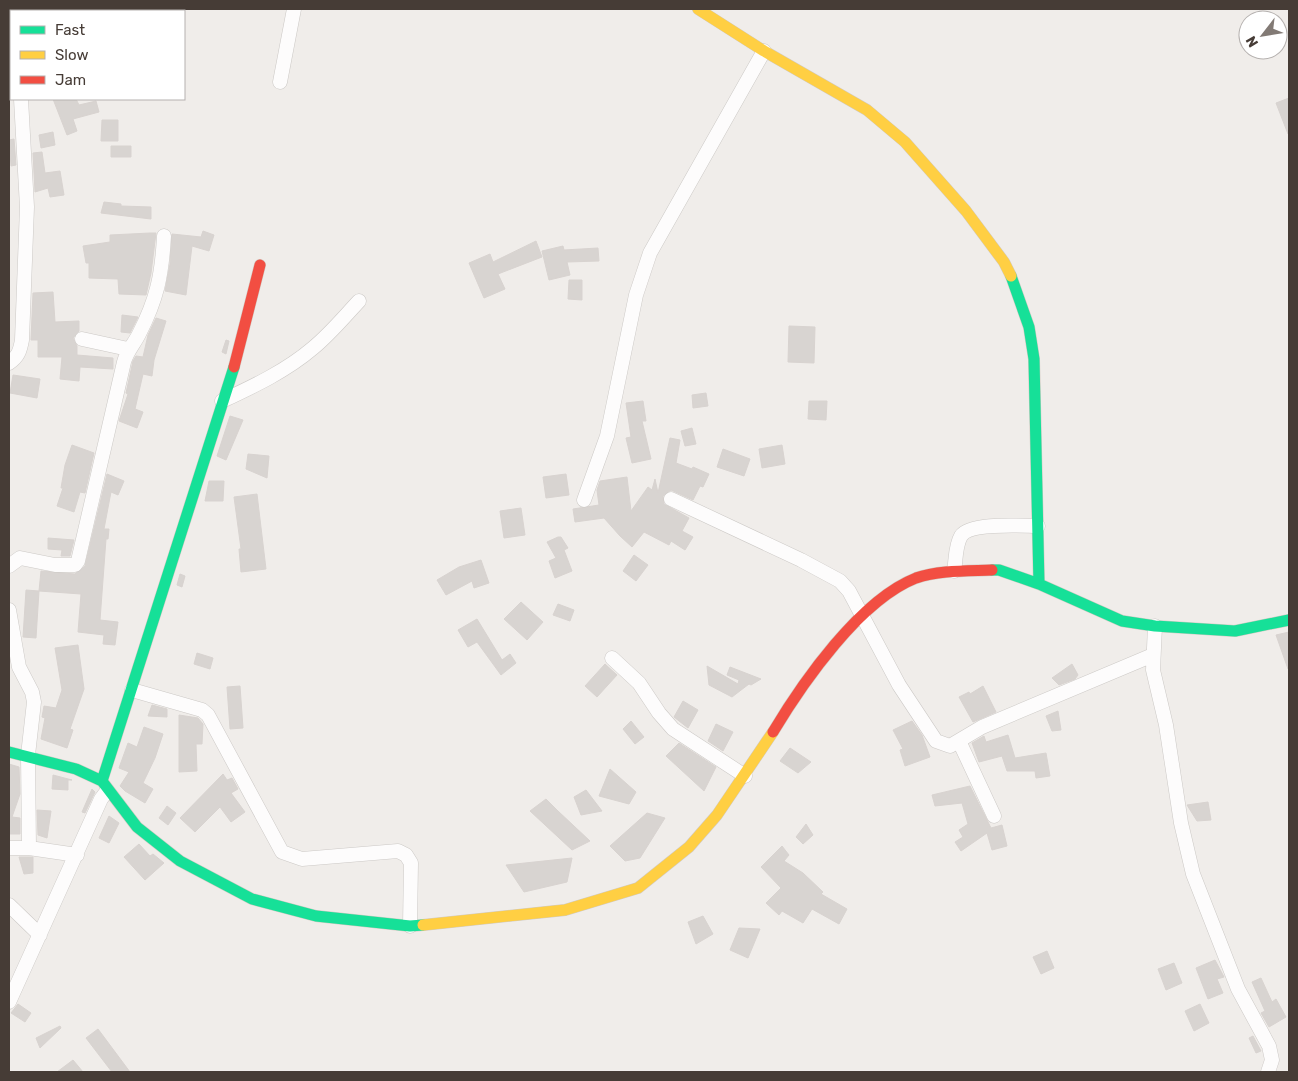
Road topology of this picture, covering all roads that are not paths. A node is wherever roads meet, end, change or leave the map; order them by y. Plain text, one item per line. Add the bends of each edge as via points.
1 (294, 9) edge
2 (698, 9) edge
3 (764, 51) junction
4 (280, 82) dead end
5 (21, 100) edge
6 (164, 236) dead end
7 (260, 265) dead end
8 (359, 301) dead end
9 (82, 339) dead end
10 (128, 349) junction
11 (9, 363) edge
12 (222, 401) junction
13 (671, 499) dead end
14 (584, 500) dead end
15 (1038, 526) junction
16 (9, 566) edge
17 (954, 571) junction
18 (1040, 584) junction
19 (9, 610) edge
20 (863, 615) junction
21 (1289, 620) edge
22 (1154, 626) junction
23 (1153, 655) junction
24 (612, 658) dead end
25 (132, 690) junction
26 (959, 741) junction
27 (9, 752) edge
28 (28, 755) junction
29 (745, 776) junction
30 (104, 786) junction
31 (994, 816) dead end
32 (9, 848) edge
33 (29, 848) junction
34 (77, 855) junction
35 (9, 905) edge
36 (410, 926) junction
37 (40, 934) junction
38 (9, 1002) edge
39 (1268, 1072) edge

1 - 4 street
2 - 3 street
3 - 14 street via 650,253 636,295 607,436
3 - 15 street via 867,110 887,126 962,205 1004,262 1016,286 1029,327 1034,359
5 - 11 street via 27,207 22,340 19,353
6 - 10 street via 158,290 139,334
7 - 12 street via 238,355
8 - 12 street via 326,336 293,363
9 - 10 street
10 - 16 street via 78,561 75,565 66,566 20,558
12 - 25 street
13 - 20 street via 820,569 849,591
15 - 17 street via 984,527 966,531 959,541
15 - 18 street
17 - 18 street via 999,570
17 - 20 street via 916,578 886,594
18 - 22 street via 1122,621
19 - 28 street via 19,667 34,702
20 - 26 street via 930,736 950,746
20 - 29 street via 789,705
21 - 22 street via 1235,631
22 - 23 street
23 - 26 street via 982,727
23 - 39 street via 1154,677 1195,882 1238,989 1269,1046 1272,1060
24 - 29 street via 639,684 673,729
25 - 30 street
25 - 36 street via 202,710 208,715 282,852 302,858 398,851 406,855 410,863
26 - 31 street
27 - 28 street
28 - 30 street via 76,769
28 - 33 street
29 - 36 street via 718,815 689,847 638,888 565,910
30 - 34 street
30 - 36 street via 138,827 180,861 252,899 316,916
32 - 33 street
33 - 34 street
34 - 37 street
35 - 37 street
37 - 38 street

